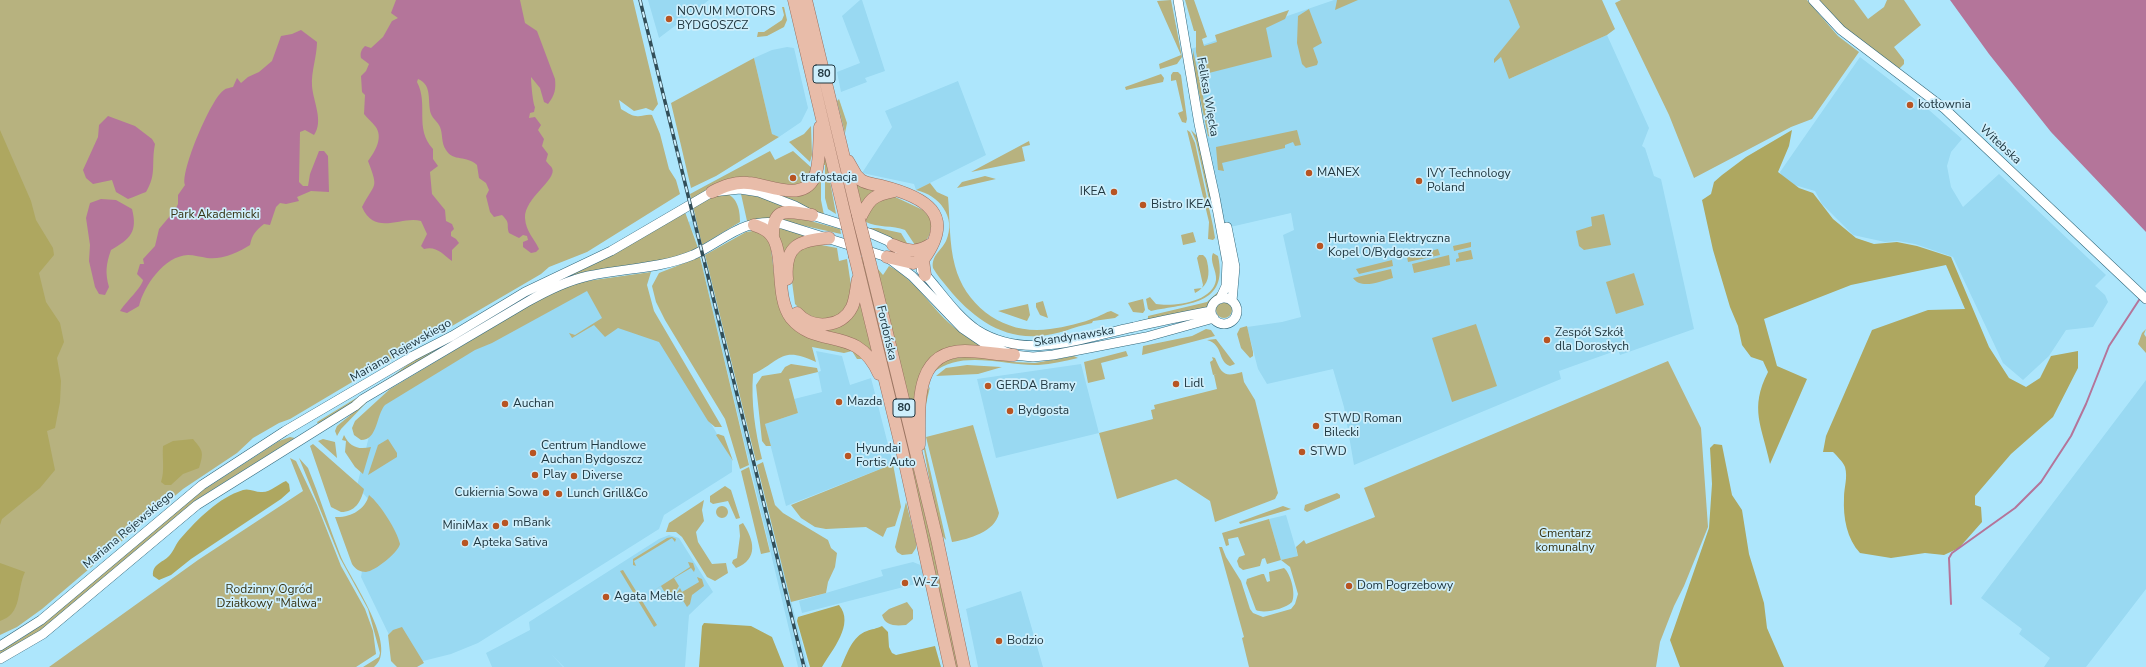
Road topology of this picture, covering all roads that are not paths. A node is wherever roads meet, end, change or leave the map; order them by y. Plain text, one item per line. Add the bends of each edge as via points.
1 (794, 0) edge
2 (806, 0) edge
3 (1178, 0) edge
4 (1813, 0) edge
5 (820, 112) junction
6 (841, 148) junction
7 (895, 191) junction
8 (712, 192) junction
9 (1215, 197) junction
10 (812, 215) junction
11 (774, 222) junction
12 (856, 224) junction
13 (754, 225) junction
14 (773, 238) junction
15 (829, 238) junction
16 (933, 243) junction
17 (893, 245) junction
18 (887, 256) junction
19 (918, 261) junction
20 (859, 274) junction
21 (925, 275) joint
22 (1220, 298) junction
23 (2146, 299) edge
24 (1232, 301) junction
25 (1212, 315) junction
26 (1014, 355) junction
27 (886, 390) junction
28 (918, 463) junction
29 (0, 646) edge
30 (0, 660) edge
31 (950, 667) edge
32 (964, 667) edge

1 - 5 main road, Fordońska / 80
2 - 6 main road, Fordońska / 80
3 - 9 street, Feliksa Więcka via 1199,124
4 - 23 street, Witebska via 1841,30 1944,109
5 - 8 main road via 818,167 808,185 789,192 759,184 739,183 725,185
5 - 20 main road, Fordońska / 80, bridge
6 - 7 main road via 858,178
6 - 12 main road, Fordońska / 80
7 - 12 main road via 882,193 871,199
7 - 16 main road via 917,199 932,210 938,227
8 - 10 street, Mariana Rejewskiego via 752,190
8 - 29 street, Mariana Rejewskiego via 611,251 525,292 285,431 202,485 41,620
9 - 22 street, Feliksa Więcka via 1227,262 1226,286
9 - 24 street, Feliksa Więcka via 1226,225 1235,267
10 - 11 main road via 783,212 778,214
10 - 12 street, Mariana Rejewskiego
11 - 13 street, Mariana Rejewskiego
11 - 14 main road
11 - 15 street, Mariana Rejewskiego
12 - 17 street
12 - 28 main road, Fordońska / 80, bridge via 870,263
13 - 14 main road via 768,232
13 - 30 street, Mariana Rejewskiego via 730,232 694,254 674,262 576,279 527,302 363,399 212,495 184,515 43,634
14 - 27 main road via 783,302 792,318 809,331 861,348 874,362
15 - 18 street, Skandynawska
15 - 20 main road via 802,242 789,255 787,276 790,299 795,311 805,320 815,324 826,325 840,320 852,308
16 - 17 main road via 912,252
16 - 19 main road
17 - 19 street
18 - 19 main road
18 - 26 street, Skandynawska via 912,276 962,328 987,345
19 - 21 main road
20 - 27 main road, Fordońska / 80 via 881,359
21 - 25 street, Skandynawska via 973,327 989,337 1019,346 1055,345
22 - 24 street
22 - 25 street via 1214,303
24 - 25 street via 1237,308 1232,320 1224,324
25 - 26 street, Skandynawska via 1146,337 1053,355
26 - 28 main road via 995,356 959,352 948,354 933,365 924,379 920,397
27 - 31 main road, Fordońska / 80 via 912,490
28 - 32 main road, Fordońska / 80 via 952,604

